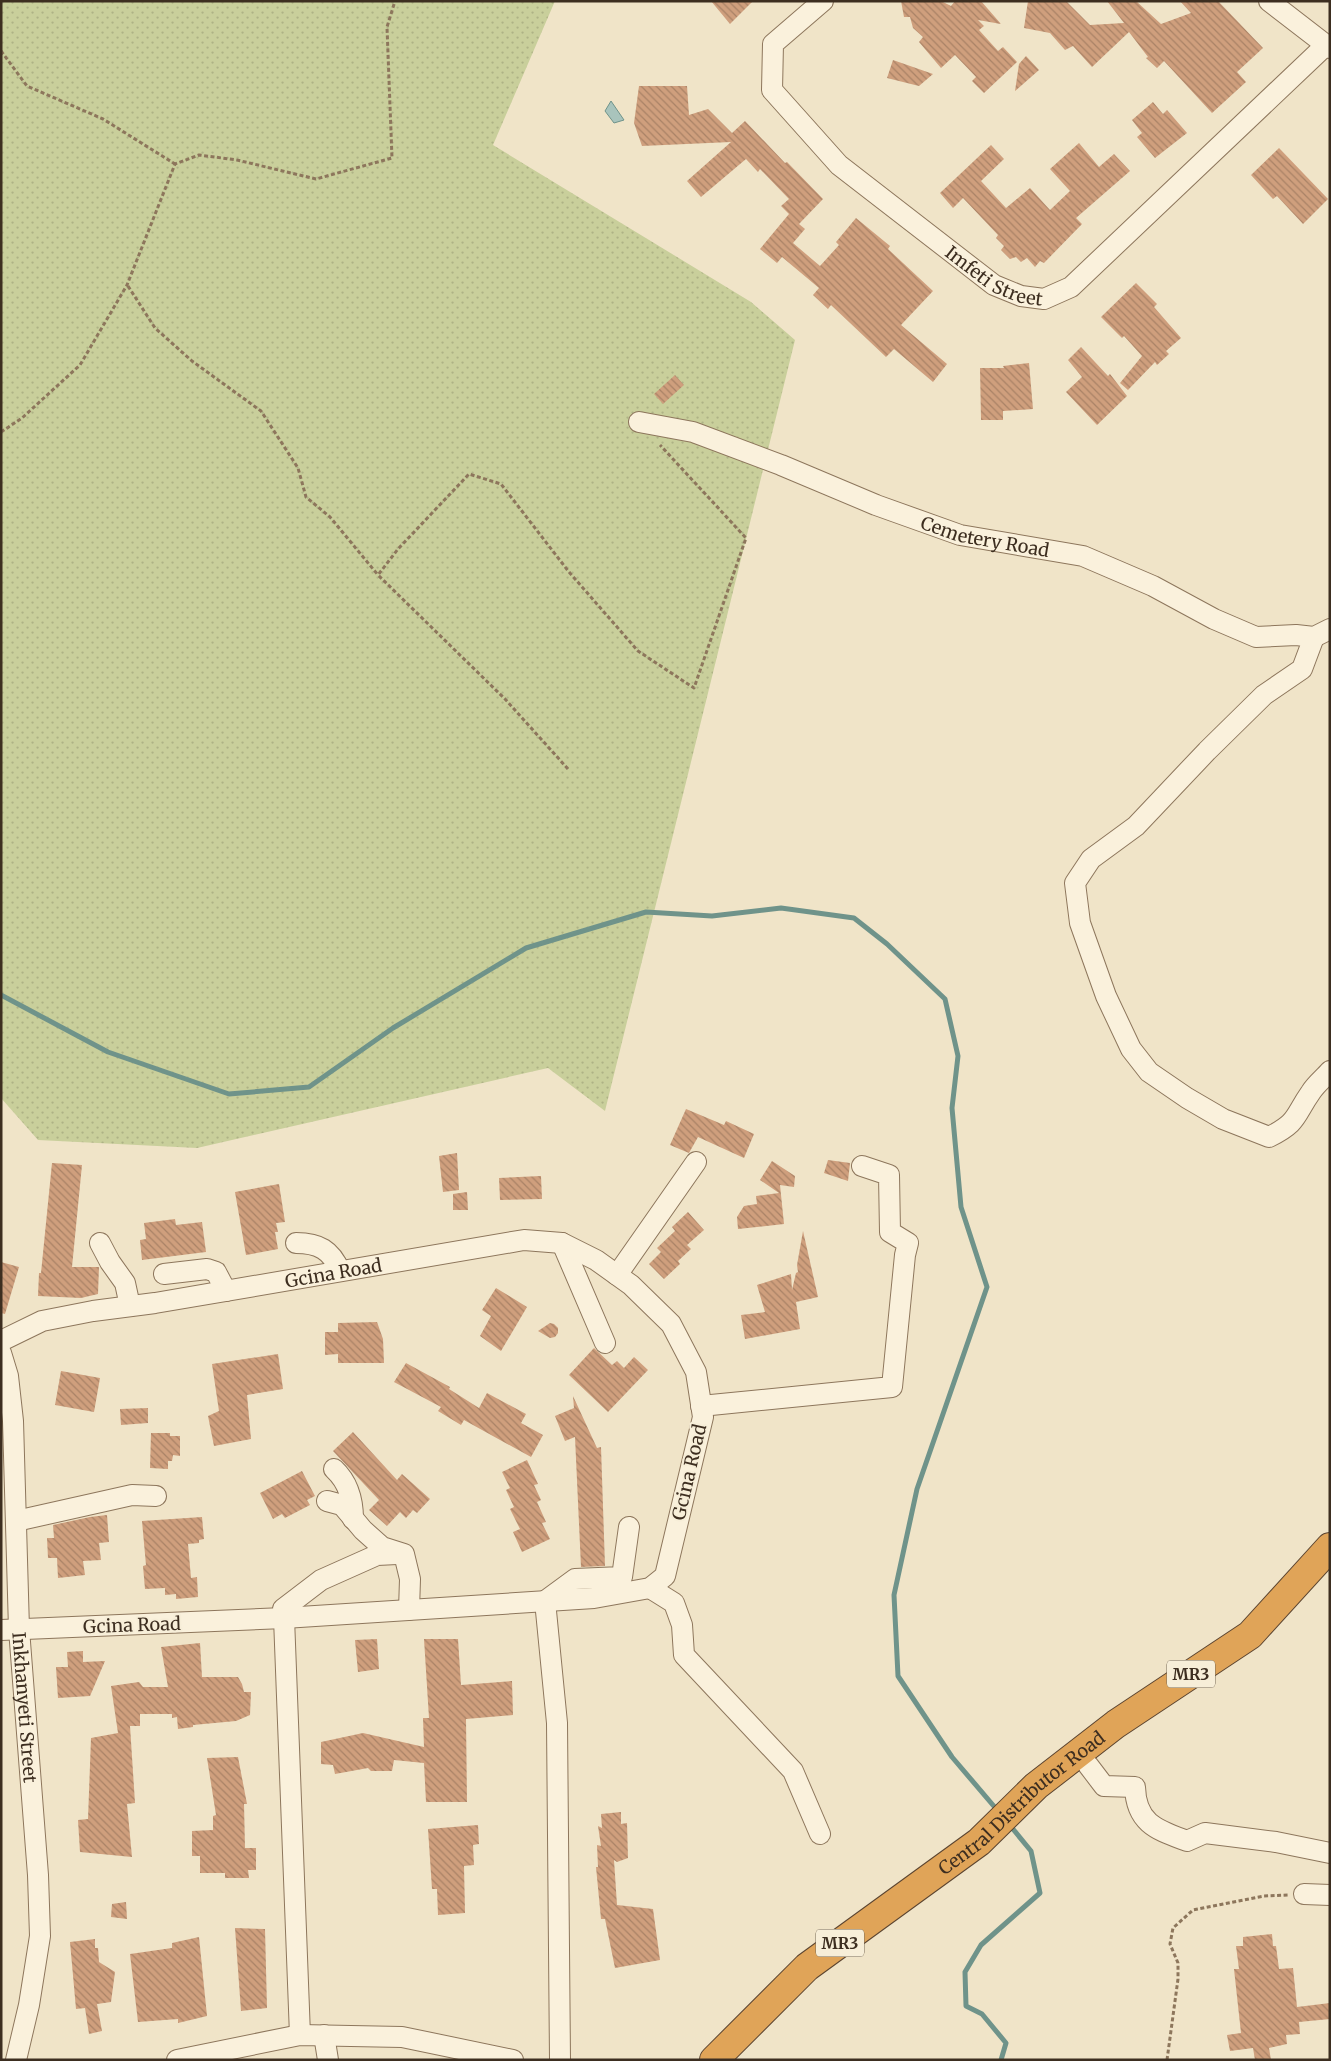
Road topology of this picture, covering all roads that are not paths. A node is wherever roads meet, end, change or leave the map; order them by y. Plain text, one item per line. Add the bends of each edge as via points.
1 (823, 1) edge
2 (1269, 1) edge
3 (1328, 47) edge
4 (640, 422) road end
5 (1322, 633) edge
6 (1330, 1071) edge
7 (696, 1162) dead end
8 (862, 1166) dead end
9 (100, 1243) dead end
10 (296, 1243) dead end
11 (562, 1243) junction
12 (340, 1271) junction
13 (164, 1274) dead end
14 (618, 1275) junction
15 (226, 1291) junction
16 (130, 1306) junction
17 (1, 1341) edge
18 (605, 1342) dead end
19 (1, 1353) edge
20 (701, 1406) junction
21 (334, 1469) dead end
22 (156, 1496) dead end
23 (327, 1501) dead end
24 (353, 1519) junction
25 (16, 1521) junction
26 (628, 1527) dead end
27 (1330, 1547) edge
28 (404, 1554) junction
29 (1330, 1569) edge
30 (650, 1588) junction
31 (544, 1601) junction
32 (409, 1610) junction
33 (284, 1613) junction
34 (10, 1630) edge
35 (1088, 1765) junction
36 (1044, 1789) junction
37 (820, 1834) dead end
38 (984, 1848) junction
39 (1330, 1854) edge
40 (1304, 1894) road end
41 (1330, 1895) edge
42 (300, 2035) junction
43 (324, 2035) junction
44 (16, 2060) edge
45 (177, 2060) edge
46 (328, 2060) edge
47 (513, 2060) edge
48 (560, 2060) edge
49 (714, 2060) edge
50 (737, 2060) edge

1 - 3 street, Imfeti Street via 772,44 772,90 839,165 994,285 1021,296 1044,299 1071,287
2 - 3 street
4 - 5 street, Cemetery Road via 693,432 960,535 1083,556 1153,586 1214,619 1256,637
5 - 6 street via 1302,669 1264,695 1136,826 1091,859 1075,883 1080,923 1106,996 1131,1049 1149,1072 1223,1119 1269,1137 1286,1129 1297,1117 1311,1091
7 - 14 street
8 - 20 street via 889,1175 890,1232 908,1243 892,1387
9 - 16 street via 125,1283
10 - 12 street via 309,1243 320,1248 334,1257
11 - 12 street, Gcina Road via 524,1240
11 - 14 street, Gcina Road
11 - 18 street
12 - 15 street, Gcina Road
13 - 15 street via 207,1269 216,1272
14 - 20 street, Gcina Road via 671,1324 696,1372
15 - 16 street, Gcina Road
16 - 17 street, Gcina Road via 42,1321
19 - 25 street, Inkhanyeti Street via 8,1376 13,1421
20 - 30 street, Gcina Road via 703,1417 664,1576
21 - 24 street via 348,1488 353,1503
22 - 25 street via 132,1495
23 - 24 street via 342,1505
24 - 28 street via 382,1547
25 - 34 street, Inkhanyeti Street
26 - 31 street via 622,1577 576,1578
27 - 36 highway, Central Distributor Road / MR3 via 1250,1635 1116,1724
28 - 32 street via 410,1579
28 - 33 street via 377,1555 321,1580
29 - 35 highway, Central Distributor Road / MR3 via 1263,1643
30 - 31 street, Gcina Road via 594,1598
30 - 37 street via 674,1603 682,1625 684,1655 793,1771
31 - 32 street, Gcina Road
31 - 48 street via 557,1723
32 - 33 street, Gcina Road
33 - 34 street, Gcina Road
33 - 42 street
34 - 44 street, Inkhanyeti Street via 38,1875 40,1936 29,2006
35 - 36 highway, Central Distributor Road / MR3
35 - 39 street via 1104,1786 1135,1788 1135,1801 1155,1829 1187,1841 1205,1833 1276,1842
36 - 38 highway, Central Distributor Road / MR3
38 - 49 highway, Central Distributor Road / MR3 via 808,1967
38 - 50 highway, Central Distributor Road / MR3 via 816,1983
40 - 41 street
42 - 43 street
42 - 45 street
43 - 46 street
43 - 47 street via 402,2037

